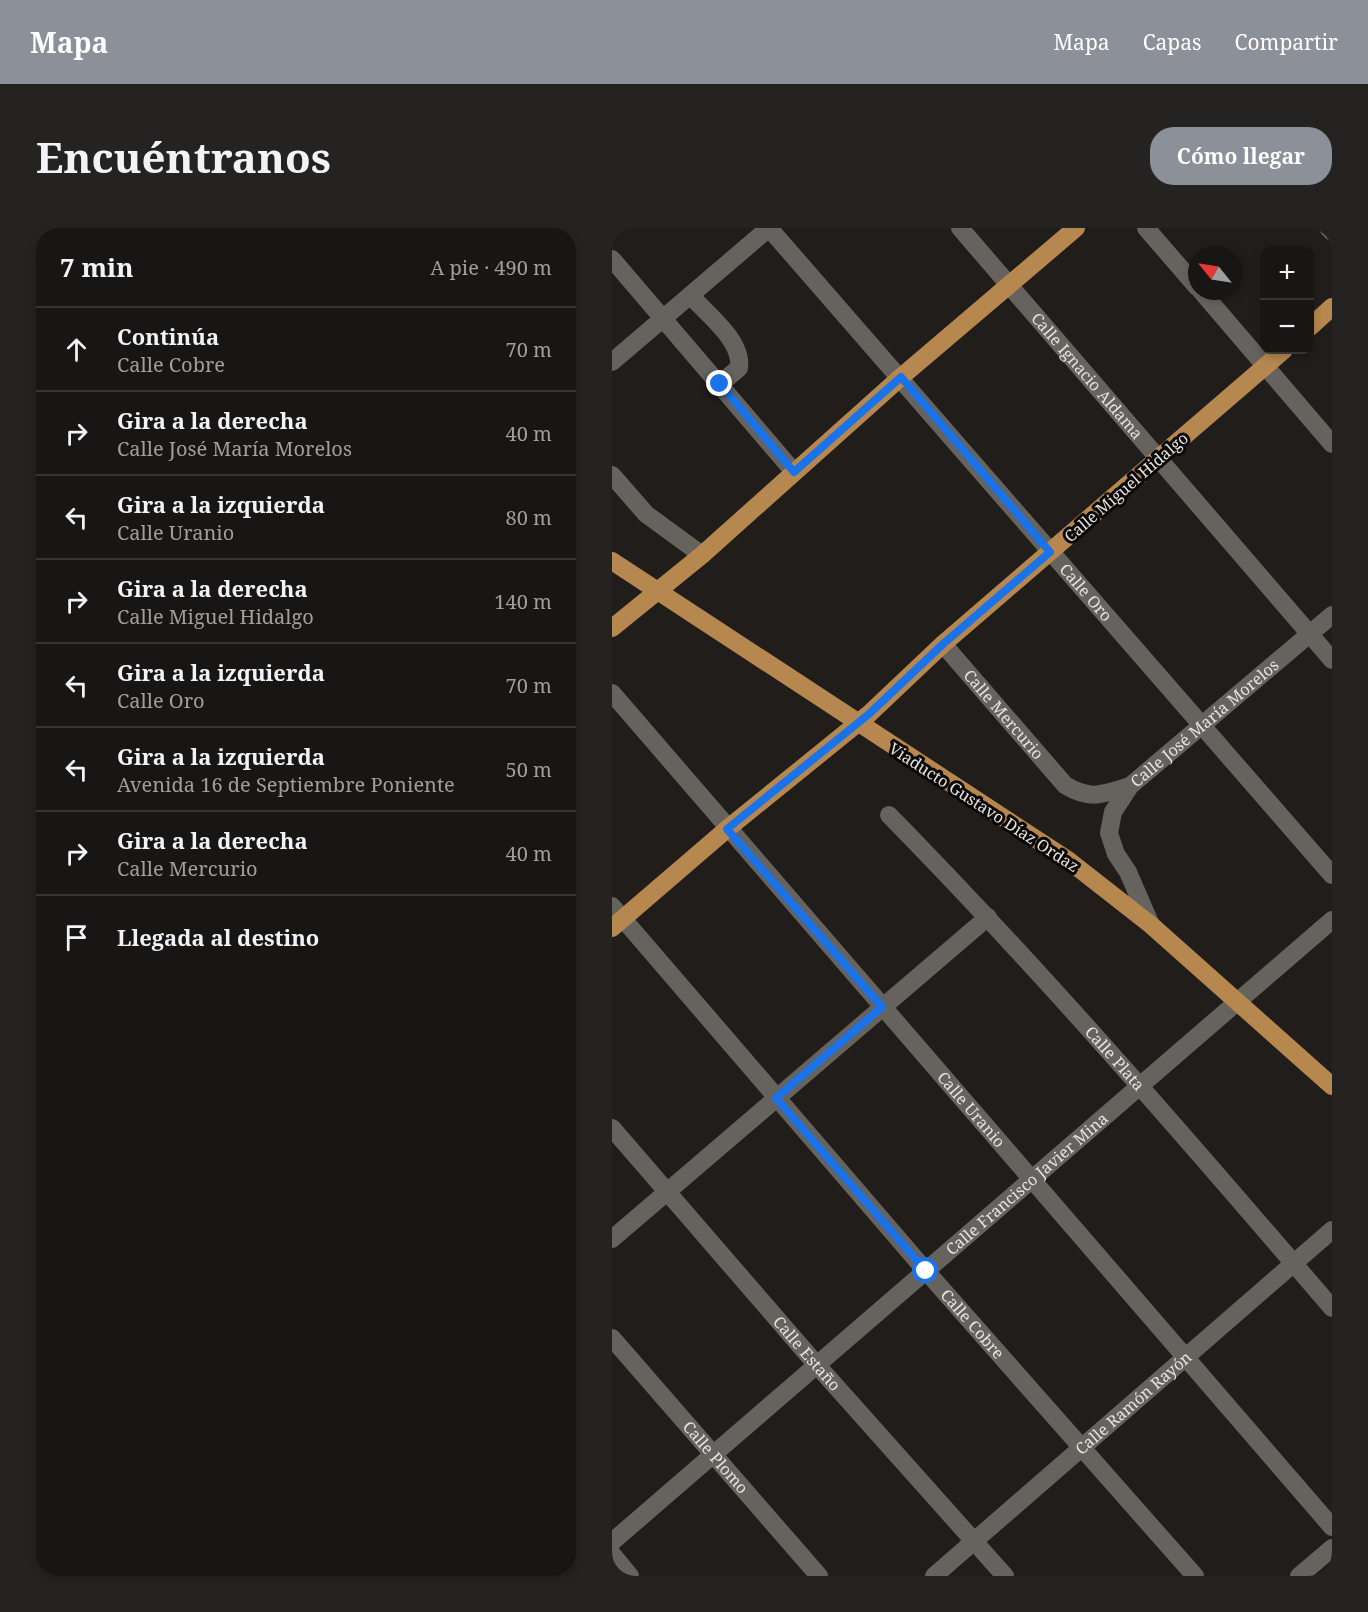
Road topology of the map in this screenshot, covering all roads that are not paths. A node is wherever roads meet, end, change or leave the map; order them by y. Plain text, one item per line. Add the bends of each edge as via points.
1 (769, 228) edge
2 (960, 228) edge
3 (1076, 228) edge
4 (1146, 228) edge
5 (1328, 228) edge
6 (1332, 232) edge
7 (612, 259) edge
8 (1188, 277) edge
9 (1010, 284) junction
10 (691, 296) junction
11 (1209, 300) edge
12 (1332, 307) edge
13 (663, 320) junction
14 (1314, 323) edge
15 (1279, 354) edge
16 (612, 362) edge
17 (1266, 365) junction
18 (901, 377) junction
19 (720, 384) junction
20 (1332, 444) edge
21 (1159, 459) junction
22 (794, 472) junction
23 (612, 475) edge
24 (1050, 552) junction
25 (696, 559) junction
26 (612, 561) edge
27 (1332, 615) edge
28 (615, 626) edge
29 (1310, 635) junction
30 (937, 651) junction
31 (1332, 660) edge
32 (612, 693) edge
33 (1202, 726) junction
34 (1065, 785) joint
35 (1130, 786) junction
36 (889, 815) dead end
37 (727, 829) junction
38 (1332, 875) edge
39 (616, 917) edge
40 (988, 917) junction
41 (1332, 920) edge
42 (1151, 925) junction
43 (882, 1007) junction
44 (1142, 1085) junction
45 (1332, 1086) edge
46 (776, 1098) junction
47 (612, 1128) edge
48 (1032, 1180) junction
49 (667, 1193) junction
50 (1332, 1230) edge
51 (612, 1239) edge
52 (1295, 1264) junction
53 (926, 1271) junction
54 (1332, 1308) edge
55 (612, 1338) edge
56 (1186, 1357) junction
57 (816, 1364) junction
58 (1082, 1447) junction
59 (713, 1453) junction
60 (1332, 1527) edge
61 (975, 1541) junction
62 (612, 1542) edge
63 (1332, 1548) edge
64 (612, 1554) edge
65 (630, 1576) edge
66 (819, 1576) edge
67 (934, 1576) edge
68 (1005, 1576) edge
69 (1195, 1576) edge
70 (1299, 1576) edge

1 - 10 street
1 - 18 street, Calle Oro
2 - 9 street, Calle Ignacio Aldama
3 - 9 main road
4 - 8 street
5 - 6 street
7 - 13 street
9 - 18 main road
9 - 21 street, Calle Ignacio Aldama
10 - 13 street
10 - 19 street via 733,342 740,356 739,368
11 - 17 street
12 - 14 main road
13 - 16 street
13 - 19 street
15 - 17 main road, Calle Miguel Hidalgo
17 - 20 street
17 - 21 main road, Calle Miguel Hidalgo
18 - 22 main road
18 - 24 street, Calle Oro
19 - 22 street
21 - 24 main road, Calle Miguel Hidalgo
21 - 29 street, Calle Ignacio Aldama
22 - 25 main road
23 - 25 street via 646,514
24 - 30 main road, Calle Miguel Hidalgo
24 - 33 street, Calle Oro
25 - 28 main road
26 - 42 main road, Viaducto Gustavo Díaz Ordaz via 1068,860
27 - 29 street, Calle José María Morelos
29 - 31 street, Calle Ignacio Aldama
29 - 33 street, Calle José María Morelos
30 - 34 street, Calle Mercurio
30 - 37 main road, Calle Miguel Hidalgo via 869,714
32 - 37 street, Calle Uranio
33 - 35 street, Calle José María Morelos
33 - 38 street, Calle Oro
34 - 35 street, Calle José María Morelos via 1091,796
35 - 42 street via 1113,812 1109,833
36 - 40 street, Calle Plata
37 - 39 main road, Calle Miguel Hidalgo
37 - 43 street, Calle Uranio
39 - 46 street, Calle Cobre
40 - 43 street
40 - 44 street, Calle Plata
41 - 44 street, Calle Francisco Javier Mina
42 - 45 main road, Viaducto Gustavo Díaz Ordaz
43 - 46 street
43 - 48 street, Calle Uranio
44 - 48 street, Calle Francisco Javier Mina
44 - 52 street, Calle Plata
46 - 49 street
46 - 53 street, Calle Cobre
47 - 49 street, Calle Estaño
48 - 53 street, Calle Francisco Javier Mina
48 - 56 street, Calle Uranio
49 - 51 street
49 - 57 street, Calle Estaño
50 - 52 street, Calle Ramón Rayón
52 - 54 street, Calle Plata
52 - 56 street, Calle Ramón Rayón
53 - 57 street, Calle Francisco Javier Mina
53 - 58 street, Calle Cobre
55 - 59 street, Calle Plomo
56 - 58 street, Calle Ramón Rayón
56 - 60 street, Calle Uranio
57 - 59 street, Calle Francisco Javier Mina
57 - 61 street, Calle Estaño
58 - 61 street, Calle Ramón Rayón
58 - 69 street, Calle Cobre
59 - 62 street, Calle Francisco Javier Mina
59 - 66 street, Calle Plomo
61 - 67 street, Calle Ramón Rayón
61 - 68 street, Calle Estaño
63 - 70 street
64 - 65 street

